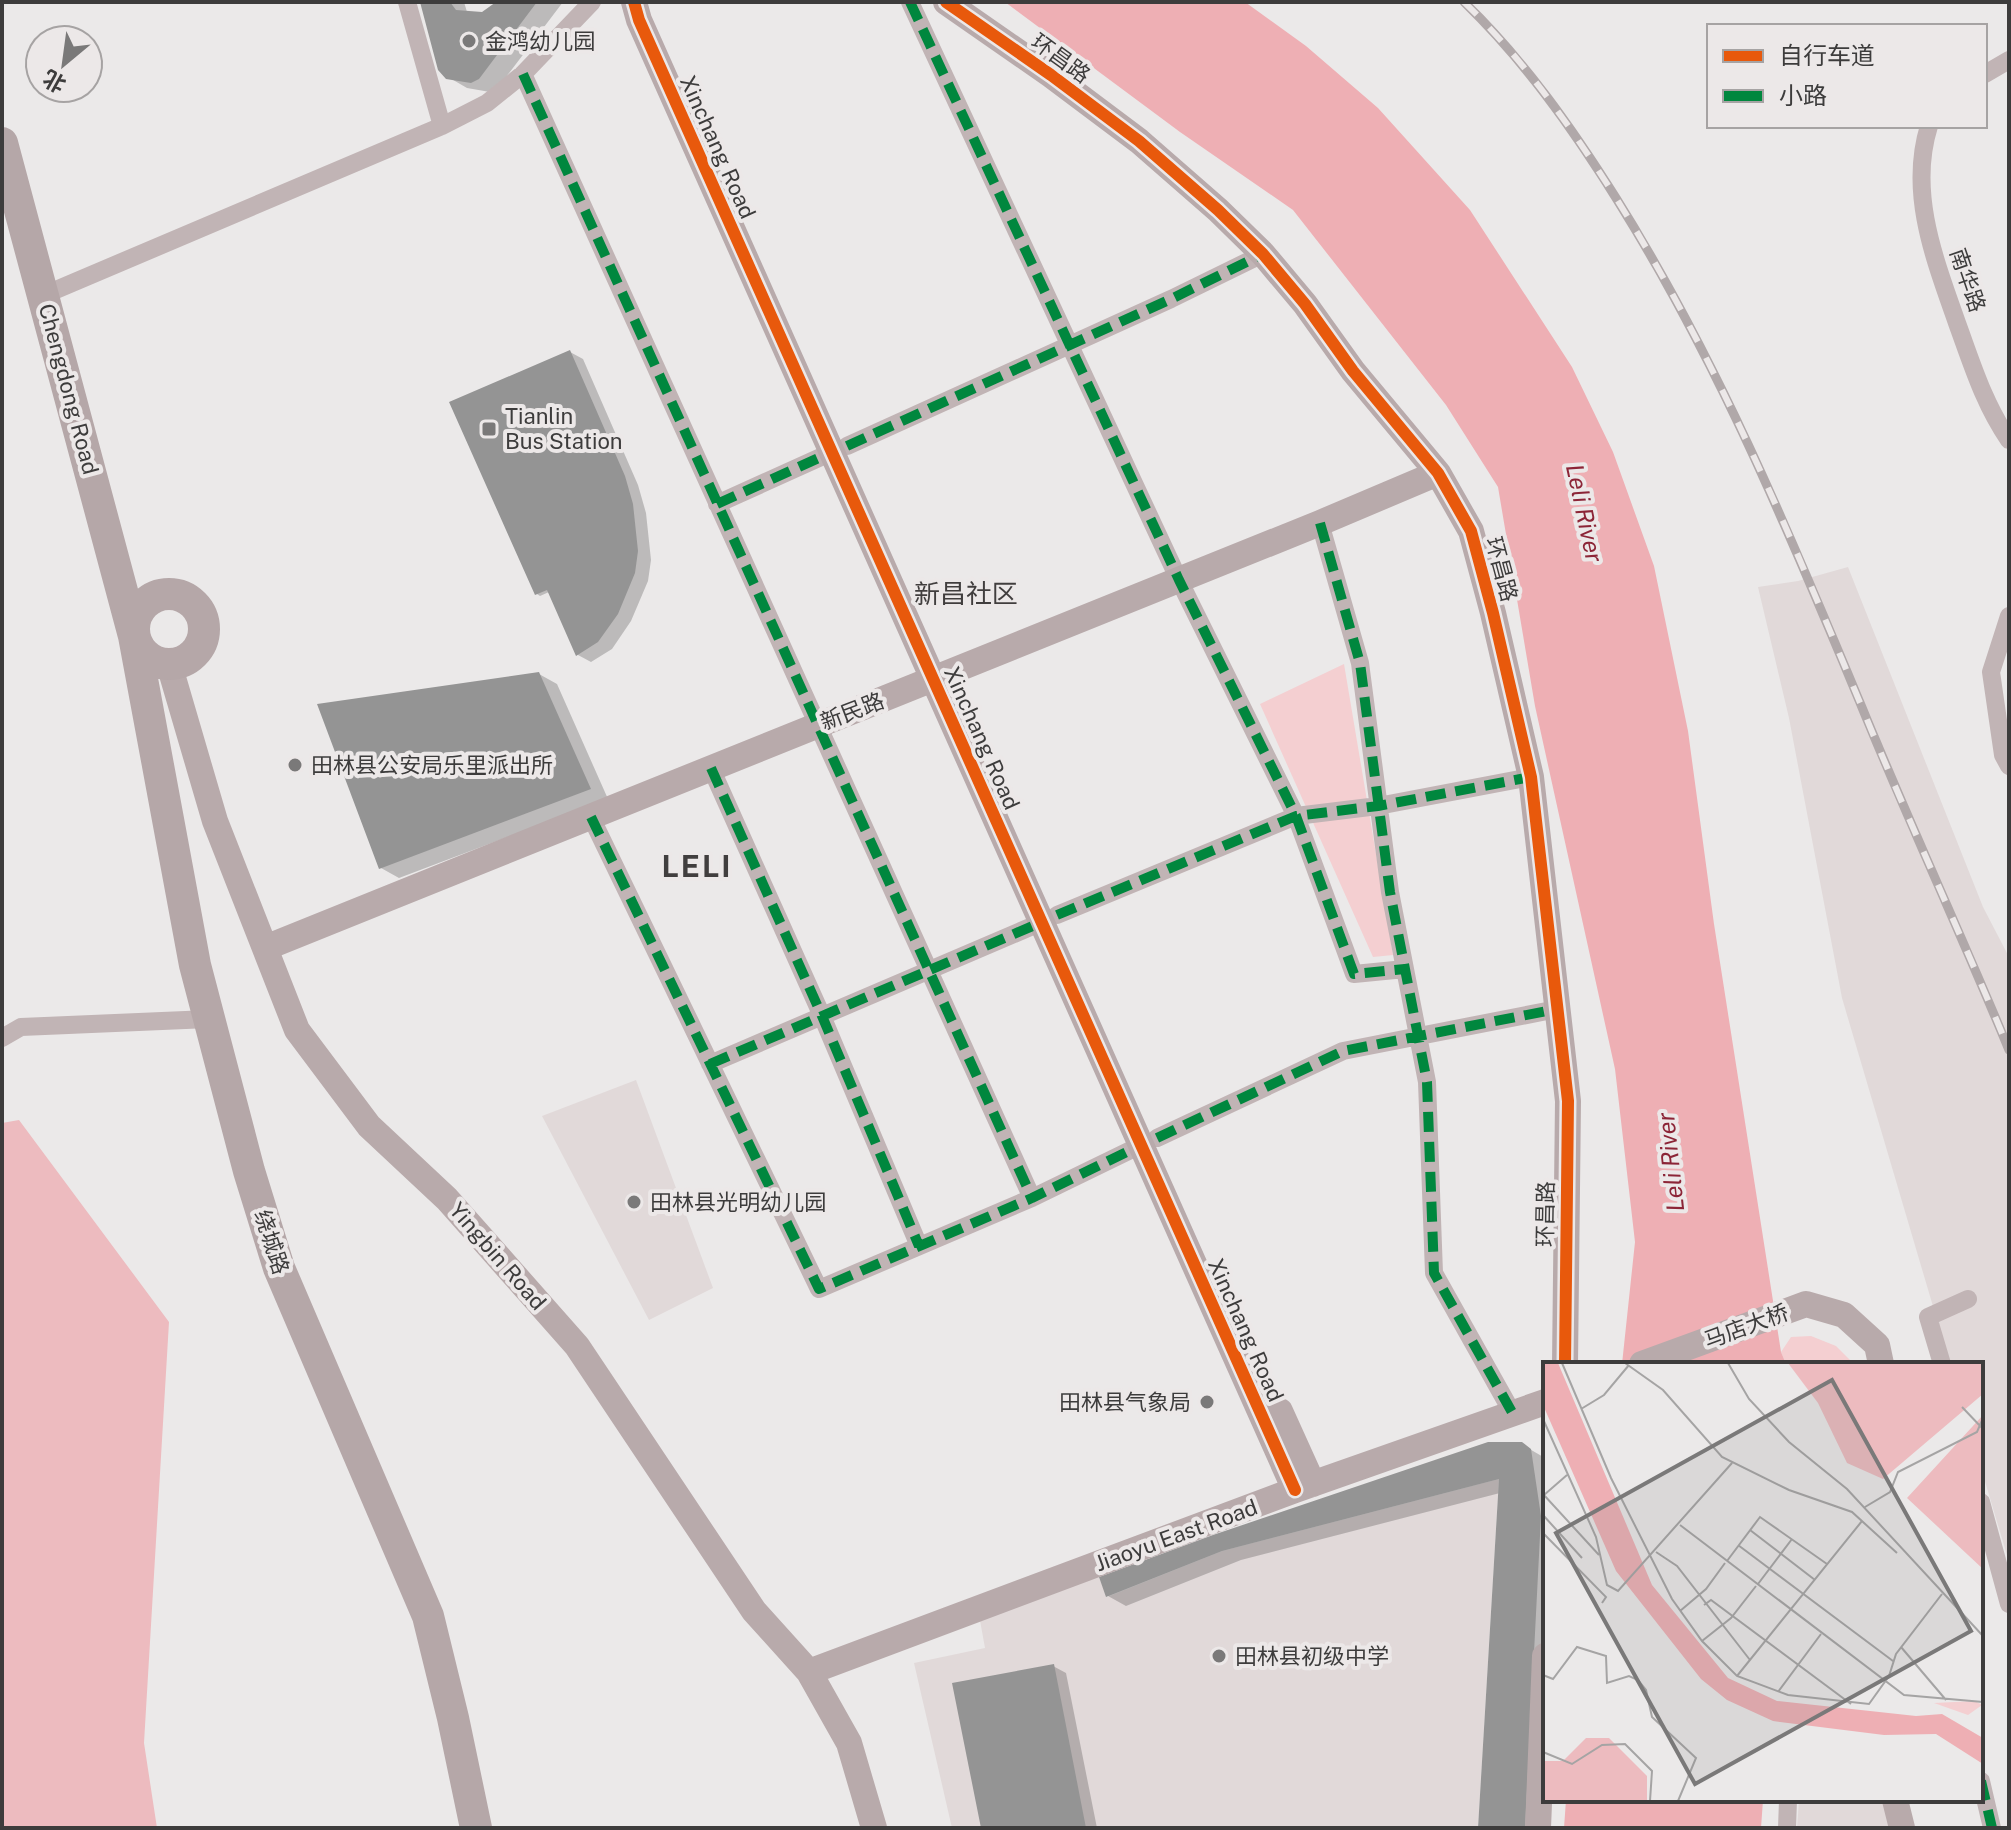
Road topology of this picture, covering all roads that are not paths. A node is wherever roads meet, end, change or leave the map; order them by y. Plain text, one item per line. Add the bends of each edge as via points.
1 (407, 2) edge
2 (592, 2) edge
3 (634, 2) edge
4 (644, 2) edge
5 (910, 2) edge
6 (946, 2) edge
7 (2009, 60) edge
8 (1987, 73) edge
9 (523, 74) junction
10 (442, 126) junction
11 (1928, 128) edge
12 (2, 143) edge
13 (1263, 254) junction
14 (44, 295) junction
15 (1069, 345) junction
16 (2009, 440) edge
17 (840, 449) junction
18 (1438, 473) junction
19 (717, 504) junction
20 (1320, 523) junction
21 (1179, 580) junction
22 (2009, 616) edge
23 (134, 636) junction
24 (169, 664) junction
25 (941, 676) junction
26 (818, 724) junction
27 (2009, 766) edge
28 (711, 768) junction
29 (1531, 777) junction
30 (1378, 806) junction
31 (1296, 816) junction
32 (591, 817) junction
33 (1049, 918) junction
34 (265, 948) junction
35 (929, 969) junction
36 (1405, 969) junction
37 (1557, 1009) junction
38 (822, 1016) junction
39 (209, 1019) junction
40 (1417, 1036) junction
41 (2, 1038) edge
42 (710, 1064) junction
43 (1149, 1142) junction
44 (1032, 1198) junction
45 (919, 1246) junction
46 (1968, 1299) dead end
47 (1565, 1362) edge
48 (1647, 1362) edge
49 (1881, 1362) edge
50 (1941, 1362) edge
51 (1543, 1403) edge
52 (1513, 1414) junction
53 (1304, 1487) junction
54 (1983, 1509) edge
55 (2009, 1604) edge
56 (809, 1672) junction
57 (1543, 1705) edge
58 (1983, 1790) edge
59 (1788, 1802) edge
60 (1896, 1802) edge
61 (476, 1828) edge
62 (874, 1828) edge
63 (1538, 1828) edge
64 (1787, 1828) edge
65 (1902, 1828) edge
66 (1992, 1828) edge

1 - 10 street
2 - 9 street
3 - 17 street, Xinchang Road
4 - 17 street, Xinchang Road
5 - 15 street
6 - 13 street, 环昌路 via 1139,141
7 - 8 street
9 - 10 street via 487,103
9 - 19 street
10 - 14 street
11 - 16 street, 南华路 via 1922,192 1926,226 1982,394
12 - 14 highway, Chengdong Road
13 - 15 street
13 - 18 street, 环昌路
14 - 23 highway, Chengdong Road
15 - 17 street
15 - 21 street
17 - 19 street
17 - 25 street, Xinchang Road
18 - 20 street, 新民路
18 - 29 street, 环昌路 via 1471,531
19 - 26 street
20 - 21 street, 新民路
20 - 30 street via 1360,663
21 - 25 street, 新民路
21 - 31 street
22 - 27 street via 1991,672
23 - 24 highway via 147,657
23 - 24 highway via 137,613 154,596 188,599 202,617 203,639 190,657
23 - 39 highway, 绕城路
24 - 34 street, Yingbin Road via 215,821
25 - 26 street, 新民路
25 - 33 street, Xinchang Road
26 - 28 street, 新民路
26 - 35 street
28 - 32 street, 新民路
28 - 38 street
29 - 30 street
29 - 37 street, 环昌路
30 - 31 street
30 - 36 street
31 - 33 street
31 - 36 street via 1354,974
32 - 34 street, 新民路
32 - 42 street
33 - 35 street
33 - 43 street, Xinchang Road
34 - 56 street, Yingbin Road via 297,1030 369,1126 447,1199 577,1346 754,1611
35 - 38 street
35 - 44 street
36 - 40 street
37 - 40 street
37 - 47 street, 环昌路 via 1568,1101
38 - 42 street
38 - 45 street
39 - 41 street via 21,1027
39 - 61 highway, 绕城路 via 279,1268 428,1616
40 - 43 street via 1343,1051
40 - 52 street via 1427,1082 1434,1273
42 - 45 street via 819,1289
43 - 44 street
43 - 53 street, Xinchang Road
44 - 45 street
46 - 50 street via 1928,1317
48 - 49 street, 马店大桥 via 1806,1304 1844,1315 1877,1345
51 - 52 street, Jiaoyu East Road
52 - 53 street, Jiaoyu East Road
53 - 56 street, Jiaoyu East Road
54 - 55 street
56 - 62 street, Yingbin Road via 849,1743
57 - 63 street
58 - 66 street
59 - 64 street
60 - 65 street

